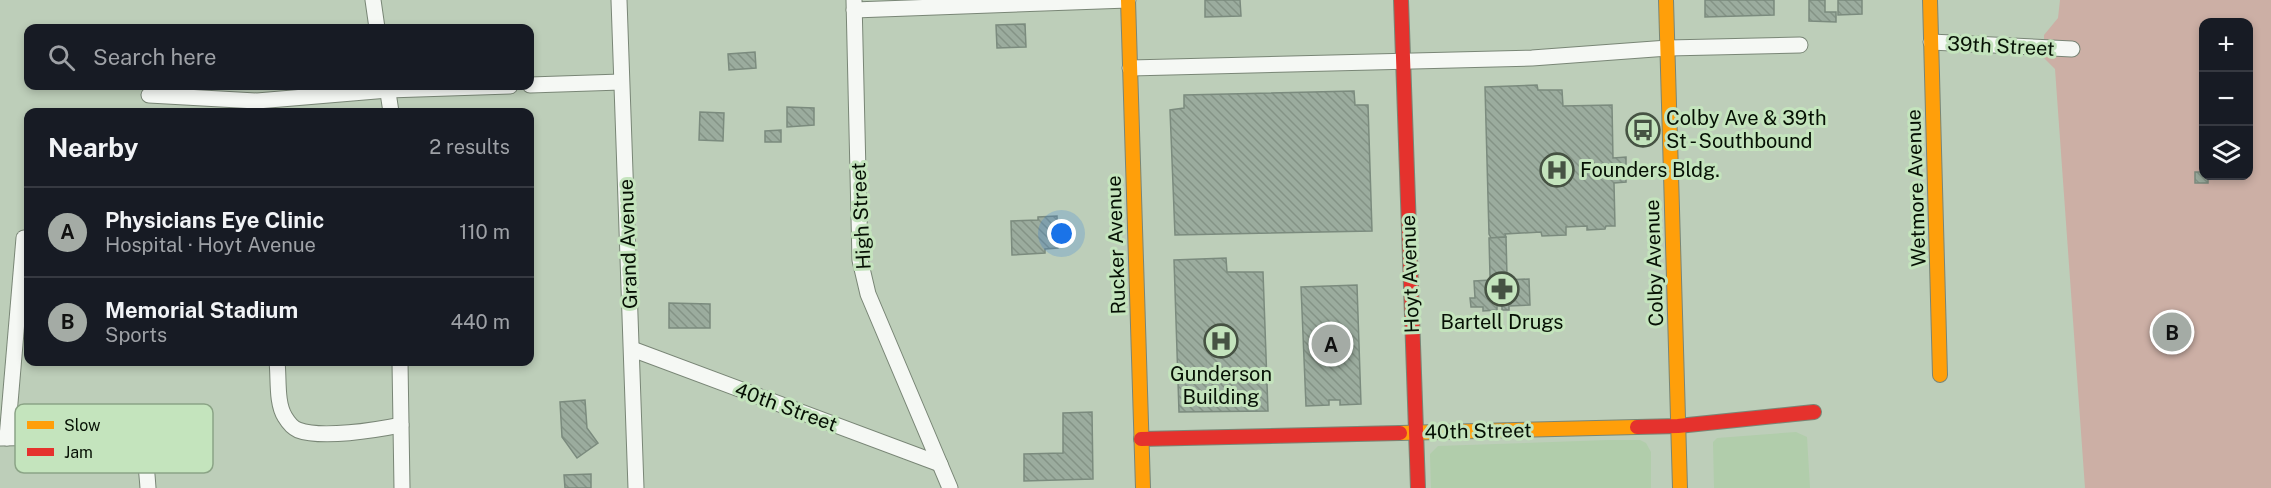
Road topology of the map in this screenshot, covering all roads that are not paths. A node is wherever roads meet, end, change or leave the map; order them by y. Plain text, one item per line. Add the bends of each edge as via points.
1 (373, 0) edge
2 (619, 0) edge
3 (1128, 0) edge
4 (1401, 0) edge
5 (1666, 0) edge
6 (1930, 0) edge
7 (854, 5) edge
8 (376, 24) edge
9 (1931, 42) junction
10 (1800, 45) dead end
11 (1668, 48) junction
12 (2072, 49) dead end
13 (1402, 60) junction
14 (1130, 68) junction
15 (621, 82) junction
16 (534, 85) edge
17 (367, 90) edge
18 (387, 90) edge
19 (149, 95) dead end
20 (390, 108) edge
21 (24, 238) dead end
22 (632, 349) junction
23 (277, 366) edge
24 (400, 366) edge
25 (1940, 375) dead end
26 (1814, 412) dead end
27 (401, 425) junction
28 (1678, 426) junction
29 (1416, 432) junction
30 (4, 438) edge
31 (1141, 439) junction
32 (940, 464) junction
33 (147, 473) edge
34 (148, 488) edge
35 (402, 488) edge
36 (636, 488) edge
37 (950, 488) edge
38 (1143, 488) edge
39 (1418, 488) edge
40 (1680, 488) edge

1 - 8 street
2 - 15 street, Grand Avenue
3 - 7 street
3 - 14 street, Rucker Avenue
4 - 13 street, Hoyt Avenue
5 - 11 street, Colby Avenue
6 - 9 street, Wetmore Avenue
7 - 32 street, High Street via 860,260 868,294
9 - 12 street, 39th Street
9 - 25 street, Wetmore Avenue
10 - 11 street
11 - 13 street
11 - 28 street, Colby Avenue
13 - 14 street
13 - 29 street, Hoyt Avenue
14 - 31 street, Rucker Avenue
15 - 16 street
15 - 22 street, Grand Avenue
17 - 19 street via 257,101
18 - 20 street
21 - 30 street
22 - 32 street, 40th Street
22 - 36 street, Grand Avenue
23 - 27 street via 280,403 284,416 295,429 309,433 366,432
24 - 27 street
26 - 28 street, 40th Street
27 - 35 street
28 - 29 street, 40th Street
28 - 40 street, Colby Avenue
29 - 31 street, 40th Street
29 - 39 street, Hoyt Avenue
31 - 38 street, Rucker Avenue
32 - 37 street, High Street
33 - 34 street

